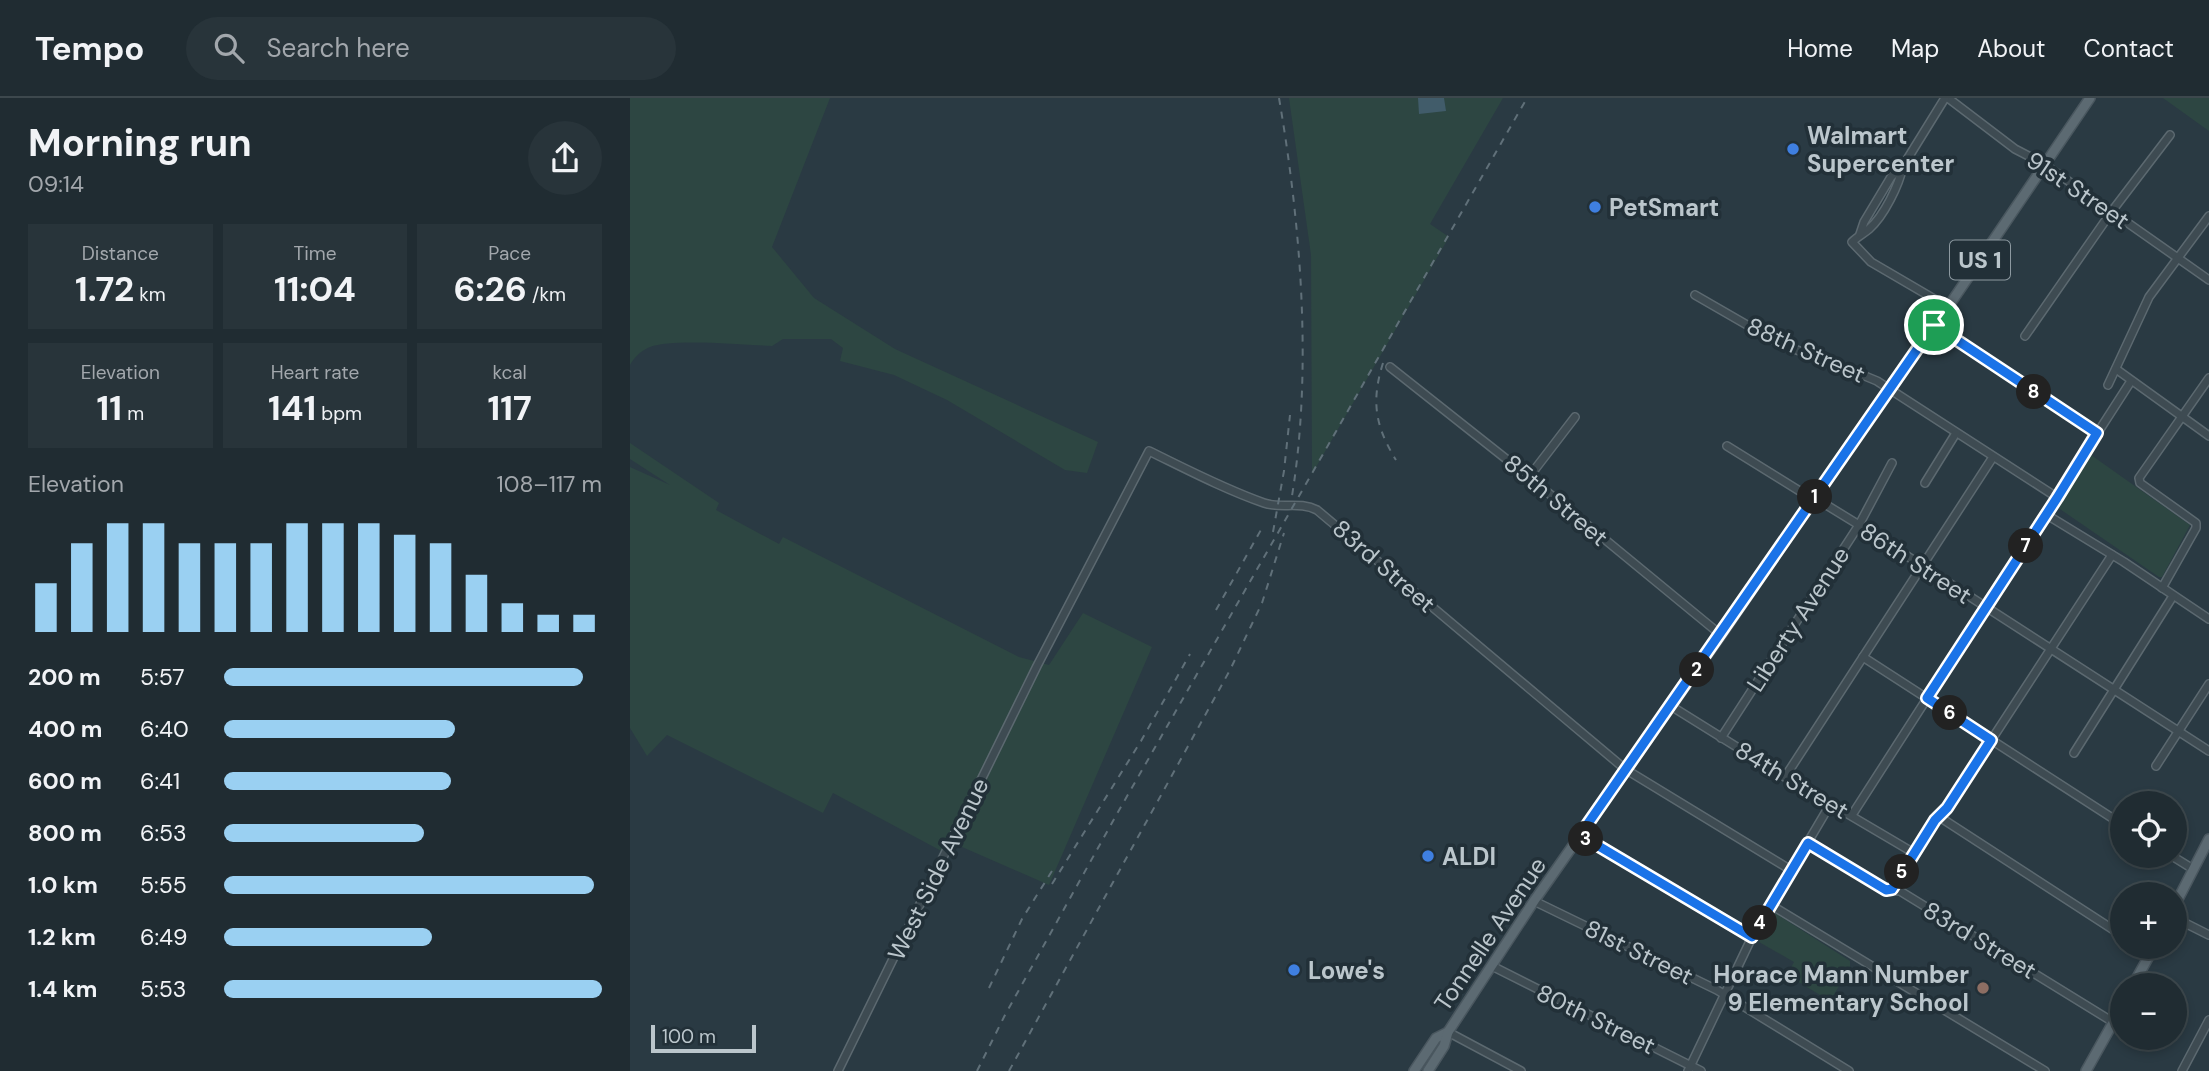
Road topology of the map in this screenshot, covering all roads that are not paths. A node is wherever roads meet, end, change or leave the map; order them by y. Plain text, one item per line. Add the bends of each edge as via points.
1 (1946, 98) edge
2 (2090, 98) edge
3 (2170, 135) dead end
4 (2044, 164) junction
5 (2112, 211) junction
6 (2209, 216) edge
7 (2177, 258) junction
8 (2209, 280) edge
9 (1695, 295) dead end
10 (1948, 307) junction
11 (1934, 325) junction
12 (2025, 336) dead end
13 (1390, 367) dead end
14 (2116, 369) junction
15 (2209, 378) edge
16 (2131, 381) junction
17 (2108, 385) dead end
18 (1889, 388) junction
19 (2181, 416) junction
20 (1575, 417) dead end
21 (1956, 433) junction
22 (2097, 433) junction
23 (2209, 436) edge
24 (1727, 446) dead end
25 (1993, 457) junction
26 (1892, 463) dead end
27 (1529, 477) junction
28 (1925, 483) dead end
29 (1815, 498) junction
30 (2057, 498) junction
31 (2047, 514) junction
32 (1859, 525) junction
33 (2112, 555) junction
34 (1922, 567) junction
35 (2162, 588) junction
36 (2173, 596) junction
37 (1986, 608) junction
38 (2209, 619) edge
39 (1721, 635) junction
40 (2050, 649) junction
41 (1863, 657) junction
42 (1037, 666) joint
43 (2209, 684) edge
44 (2114, 690) junction
45 (1927, 698) junction
46 (1671, 706) junction
47 (2178, 732) junction
48 (1721, 737) junction
49 (1991, 740) junction
50 (2209, 751) edge
51 (2074, 753) dead end
52 (2156, 766) dead end
53 (1625, 769) junction
54 (1785, 777) junction
55 (1831, 803) junction
56 (1852, 815) junction
57 (1938, 816) junction
58 (2110, 817) edge
59 (1580, 835) junction
60 (2209, 839) edge
61 (1808, 843) junction
62 (1914, 853) junction
63 (2187, 865) edge
64 (2193, 869) junction
65 (1791, 870) junction
66 (2186, 882) edge
67 (1892, 889) junction
68 (1534, 901) junction
69 (1771, 905) junction
70 (2187, 924) edge
71 (2110, 928) edge
72 (2209, 935) edge
73 (1752, 937) junction
74 (1492, 966) junction
75 (1725, 995) junction
76 (2110, 1020) edge
77 (2209, 1020) edge
78 (2110, 1027) edge
79 (1448, 1032) junction
80 (1689, 1068) edge
81 (1517, 1070) edge
82 (838, 1071) edge
83 (1414, 1071) edge
84 (1428, 1071) edge
85 (1701, 1071) edge
86 (1849, 1071) edge
87 (2045, 1071) edge
88 (2086, 1071) edge
89 (2182, 1071) edge

1 - 4 street, 91st Street via 2015,149
1 - 10 street via 1903,166 1900,181 1879,217 1852,242 1871,262
2 - 4 main road, Tonnelle Avenue / US 1
3 - 5 street
4 - 5 street, 91st Street
4 - 10 main road, Tonnelle Avenue / US 1
5 - 7 street, 91st Street
5 - 12 street
6 - 7 street
7 - 8 street, 91st Street
7 - 14 street via 2149,297
9 - 18 street, 88th Street via 1780,344
10 - 11 main road, Tonnelle Avenue / US 1
11 - 18 main road, Tonnelle Avenue / US 1
11 - 22 street
13 - 27 street, 85th Street
14 - 16 street
14 - 17 street
15 - 19 street
16 - 19 street
16 - 22 street
18 - 21 street, 88th Street
18 - 29 main road, Tonnelle Avenue / US 1
19 - 23 street
19 - 35 street via 2141,474 2140,483 2196,523
20 - 27 street
21 - 25 street, 88th Street
21 - 28 street
22 - 30 street
24 - 29 street, 86th Street
25 - 30 street, 88th Street
25 - 34 street
26 - 32 street, Liberty Avenue
27 - 39 street, 85th Street
29 - 32 street, 86th Street
29 - 39 main road, Tonnelle Avenue / US 1
30 - 31 street
31 - 33 street
31 - 37 street
32 - 34 street, 86th Street
32 - 48 street, Liberty Avenue
33 - 35 street
33 - 40 street
34 - 37 street, 86th Street
34 - 41 street
35 - 36 street
36 - 38 street
36 - 44 street
37 - 40 street, 86th Street
37 - 45 street
39 - 46 main road, Tonnelle Avenue / US 1
40 - 44 street, 86th Street
40 - 49 street
41 - 45 street
41 - 54 street
42 - 53 street, 83rd Street via 1149,451 1259,501 1317,510
42 - 82 street, West Side Avenue
43 - 47 street
44 - 47 street, 86th Street
44 - 51 street
45 - 49 street
45 - 56 street
46 - 48 street, 84th Street
46 - 53 main road, Tonnelle Avenue / US 1
47 - 50 street, 86th Street
47 - 52 street
48 - 54 street, 84th Street
49 - 57 street
49 - 58 street
53 - 59 main road, Tonnelle Avenue / US 1
53 - 65 street, 83rd Street
54 - 55 street, 84th Street
55 - 56 street, 84th Street
55 - 61 street
56 - 62 street, 84th Street
57 - 62 street
57 - 71 street
59 - 68 main road, Tonnelle Avenue / US 1
59 - 73 street
60 - 64 main road
61 - 65 street
61 - 67 street, 83rd Street via 1886,890
62 - 67 street
63 - 64 street
64 - 66 main road
65 - 69 street
67 - 76 street, 83rd Street
68 - 74 main road, Tonnelle Avenue / US 1
68 - 75 street, 81st Street
69 - 73 street
69 - 87 street
70 - 72 street
73 - 75 street
74 - 79 main road, Tonnelle Avenue / US 1
74 - 80 street, 80th Street
75 - 80 street
75 - 86 street, 81st Street
77 - 89 street
78 - 88 main road
79 - 81 street
79 - 83 main road, Tonnelle Avenue / US 1 via 1436,1038
79 - 84 main road, Tonnelle Avenue / US 1
80 - 85 street, 80th Street

